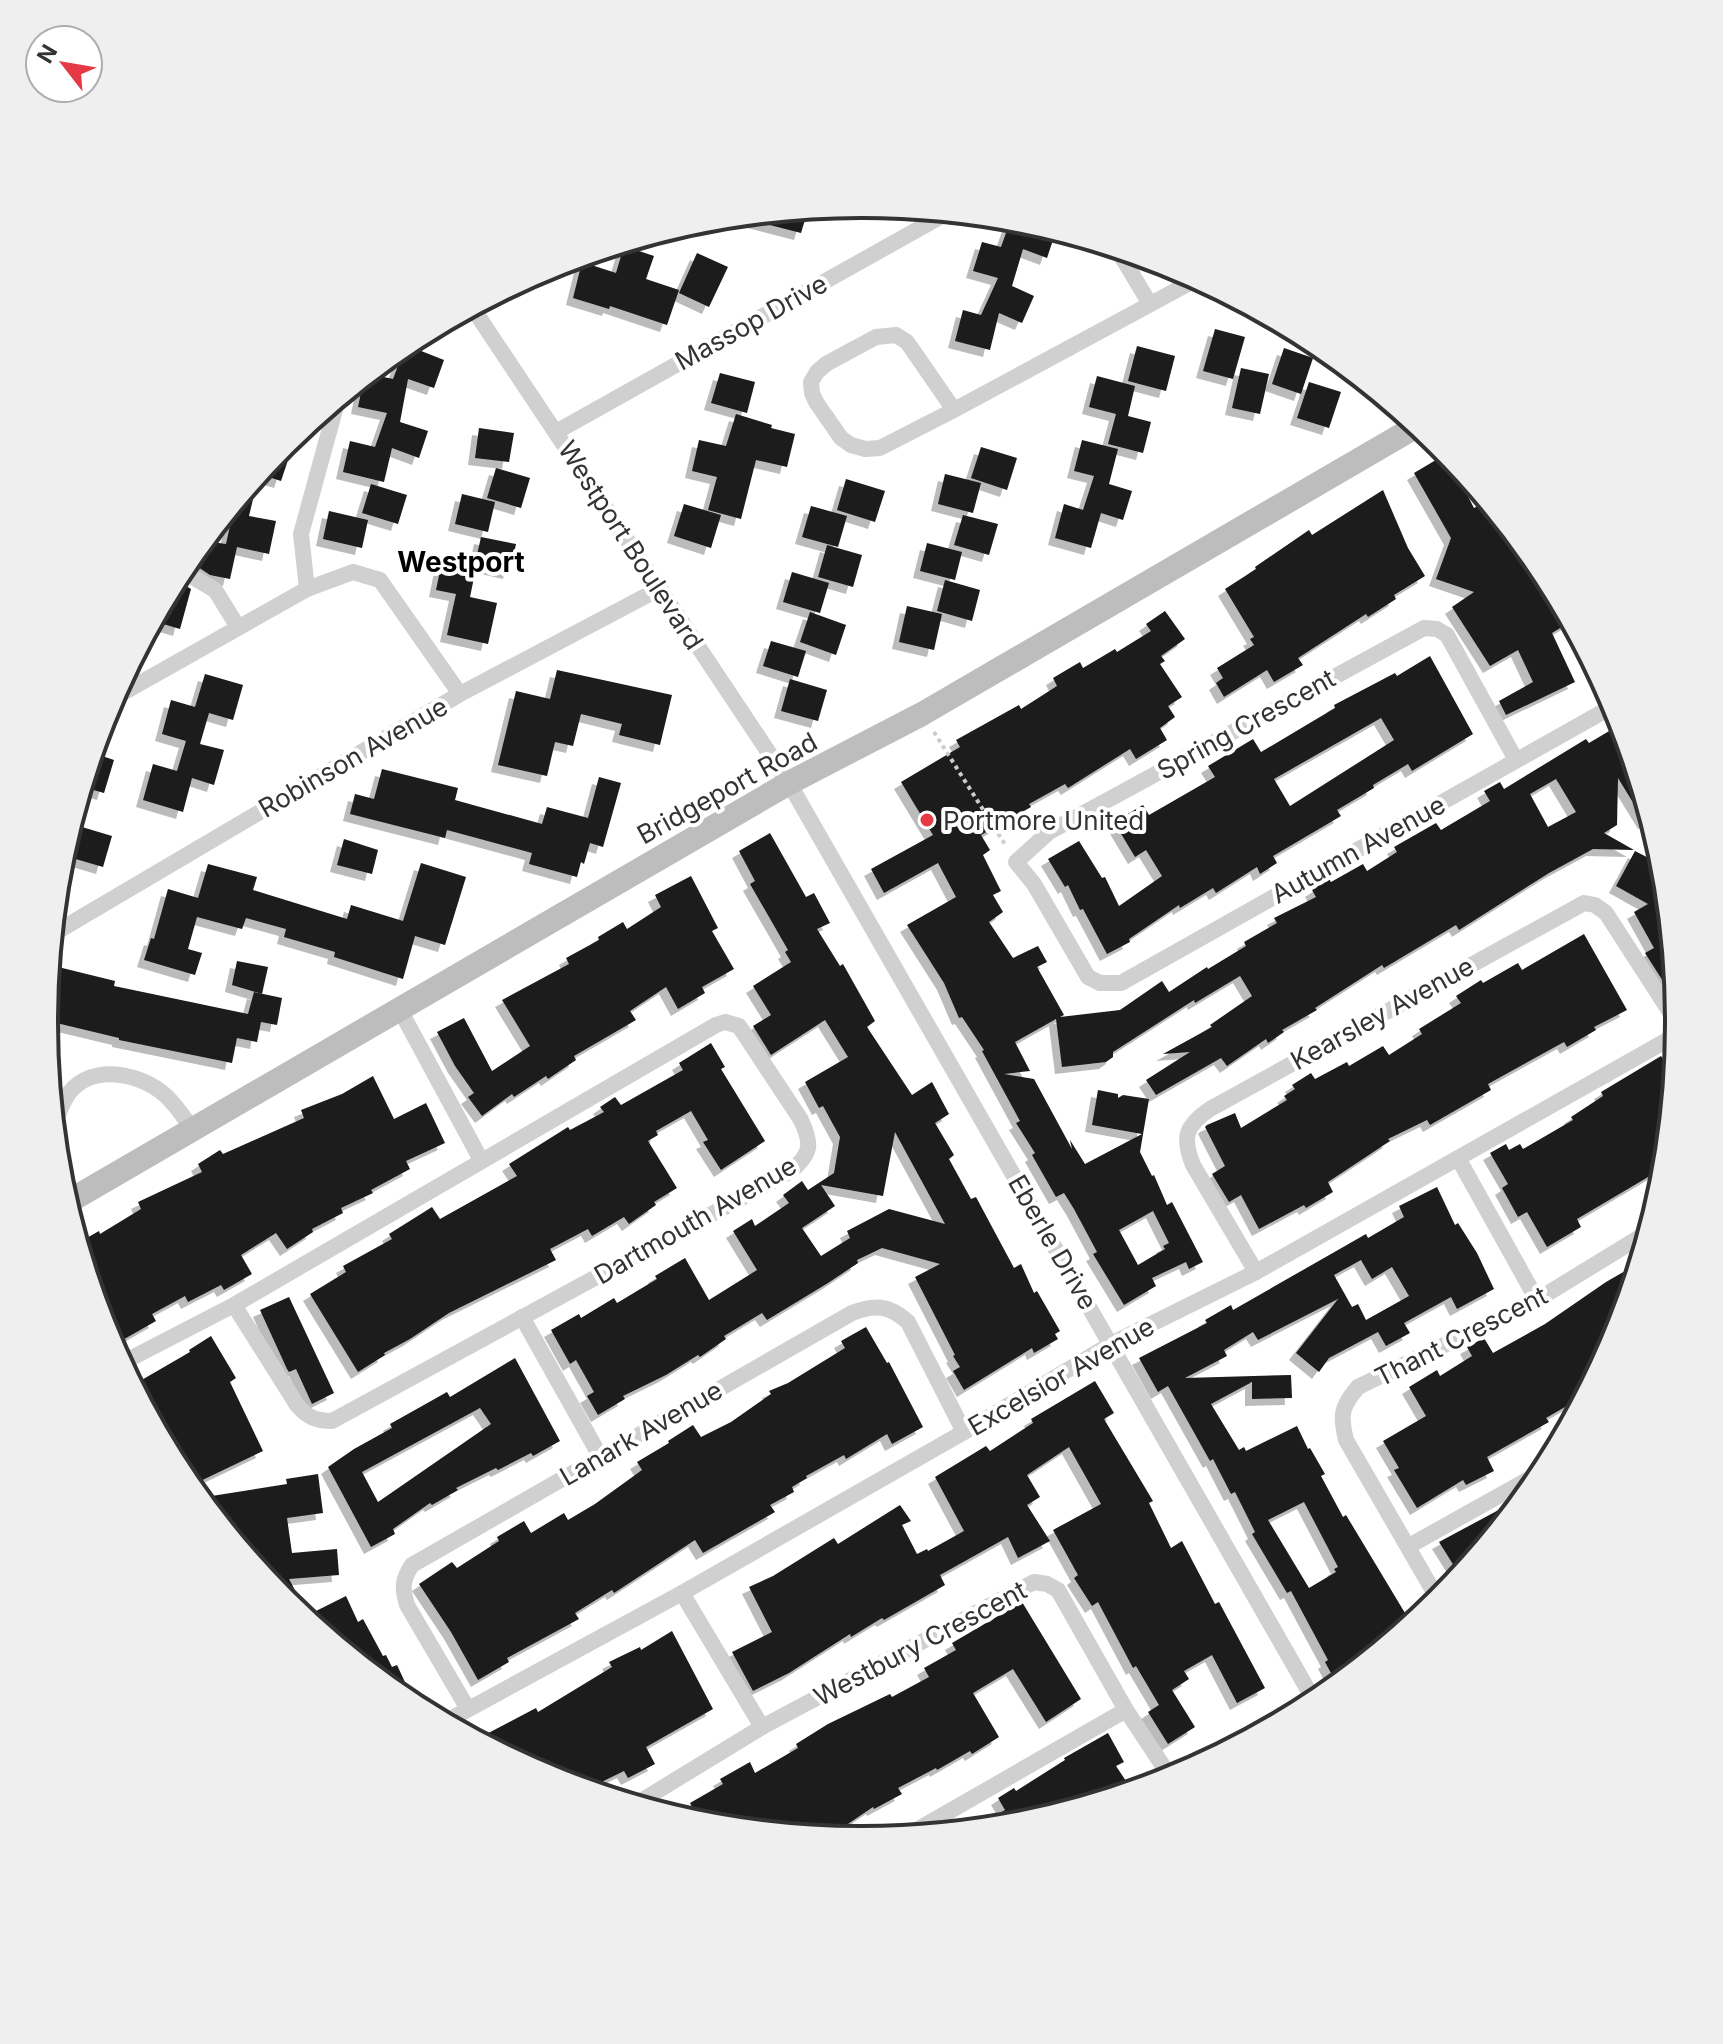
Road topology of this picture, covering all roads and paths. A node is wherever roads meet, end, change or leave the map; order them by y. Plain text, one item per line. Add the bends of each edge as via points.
1 (931, 222) edge
2 (1125, 263) edge
3 (1183, 286) edge
4 (1150, 304) junction
5 (478, 316) edge
6 (954, 410) junction
7 (333, 417) edge
8 (556, 432) junction
9 (1406, 432) edge
10 (193, 577) edge
11 (307, 589) junction
12 (659, 589) junction
13 (238, 627) junction
14 (131, 688) edge
15 (460, 694) junction
16 (1603, 712) edge
17 (922, 714) junction
18 (1516, 760) junction
19 (789, 783) junction
20 (1016, 862) junction
21 (64, 928) edge
22 (1664, 1003) edge
23 (399, 1008) junction
24 (1664, 1042) edge
25 (63, 1107) edge
26 (192, 1129) junction
27 (1458, 1158) junction
28 (481, 1160) junction
29 (77, 1196) edge
30 (1635, 1240) edge
31 (1256, 1272) junction
32 (1537, 1300) junction
33 (234, 1305) junction
34 (522, 1317) junction
35 (1111, 1344) junction
36 (132, 1358) edge
37 (964, 1432) junction
38 (600, 1456) junction
39 (1517, 1485) edge
40 (1409, 1546) junction
41 (1432, 1588) edge
42 (682, 1593) junction
43 (1308, 1690) edge
44 (468, 1709) junction
45 (1126, 1710) junction
46 (456, 1716) edge
47 (762, 1727) junction
48 (1163, 1766) edge
49 (648, 1796) edge
50 (930, 1822) edge

1 - 8 street, Massop Drive
2 - 4 street
3 - 4 street
4 - 6 street
5 - 8 street, Westport Boulevard
6 - 6 street via 907,342 896,335 876,337 826,364 811,382 832,428 851,445 865,449 880,448
7 - 11 street via 301,534
8 - 12 street, Westport Boulevard
9 - 17 main road, Bridgeport Road
10 - 13 street via 215,590
11 - 13 street
11 - 15 street via 353,572 380,580
12 - 15 street, Robinson Avenue
12 - 19 street, Westport Boulevard
13 - 14 street
15 - 21 street, Robinson Avenue
16 - 18 street, Autumn Avenue
17 - 19 main road, Bridgeport Road
17 - 20 path
18 - 20 street, Autumn Avenue via 1121,983 1088,977
18 - 20 street, Spring Crescent via 1447,635 1424,628 1049,832
19 - 23 main road, Bridgeport Road
19 - 35 street, Eberle Drive
22 - 31 street, Kearsley Avenue via 1606,913 1584,903 1210,1109 1197,1118 1185,1147
23 - 26 main road, Bridgeport Road
23 - 28 street
24 - 27 street, Excelsior Avenue
25 - 26 street via 84,1080 124,1075 162,1092
26 - 29 main road, Bridgeport Road
27 - 31 street, Excelsior Avenue
27 - 32 street
28 - 33 street, Dartmouth Avenue
28 - 34 street, Dartmouth Avenue via 725,1022 744,1032 808,1134 809,1148 791,1171
30 - 32 street, Thant Crescent
31 - 35 street, Excelsior Avenue
32 - 40 street, Thant Crescent via 1358,1387 1348,1398 1342,1411 1346,1440
33 - 34 street, Dartmouth Avenue via 297,1405 320,1421 343,1416
33 - 36 street, Dartmouth Avenue
34 - 38 street
35 - 37 street, Excelsior Avenue
35 - 43 street, Eberle Drive
37 - 38 street, Lanark Avenue via 908,1322 884,1306 852,1313
37 - 42 street, Excelsior Avenue
38 - 44 street, Lanark Avenue via 425,1556 404,1577 407,1605
39 - 40 street
40 - 41 street, Thant Crescent
42 - 44 street, Excelsior Avenue
42 - 47 street
44 - 46 street, Excelsior Avenue
45 - 47 street, Westbury Crescent via 1058,1590 1034,1582
45 - 48 street, Westbury Crescent
45 - 50 street
47 - 49 street, Westbury Crescent

